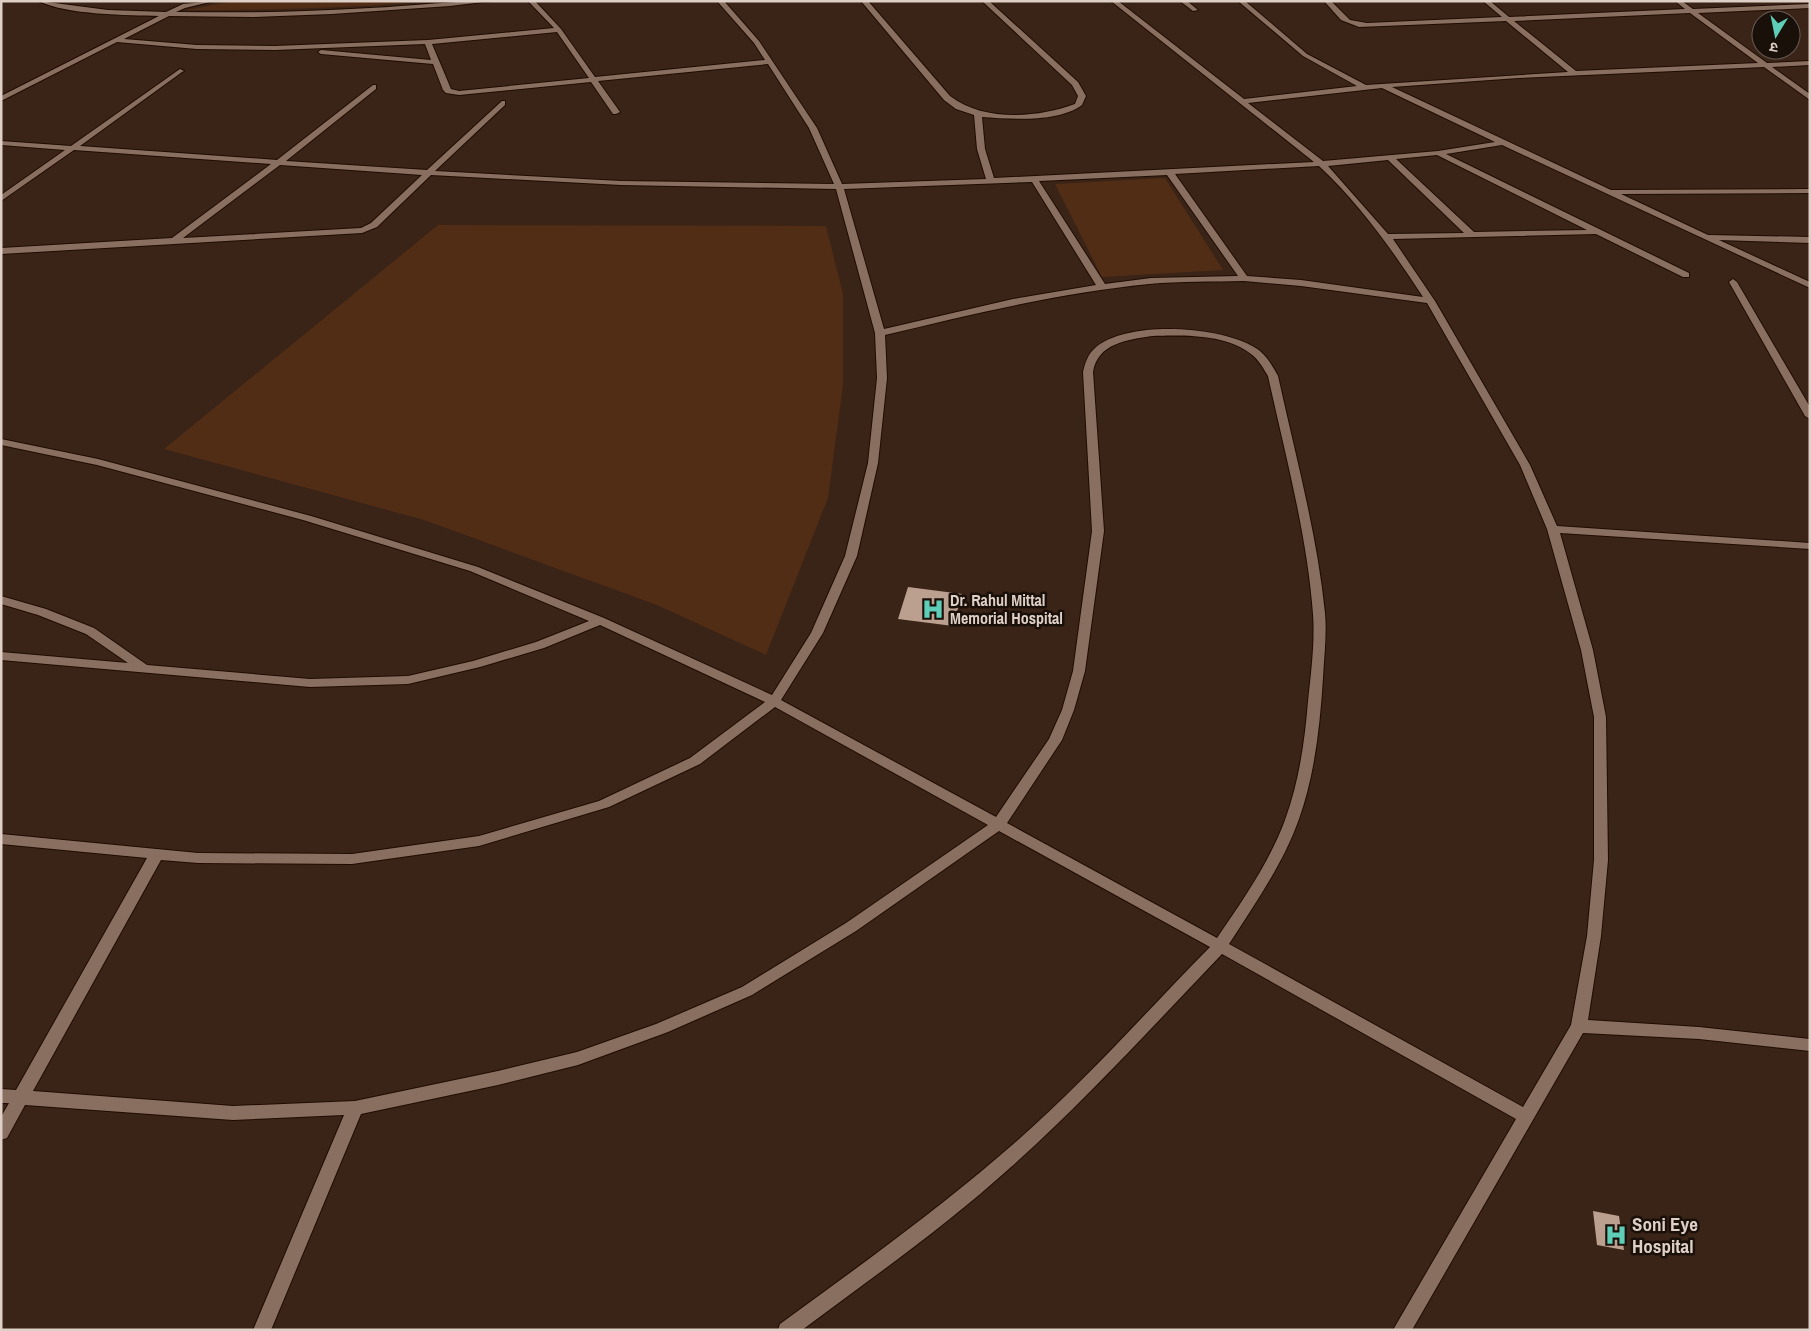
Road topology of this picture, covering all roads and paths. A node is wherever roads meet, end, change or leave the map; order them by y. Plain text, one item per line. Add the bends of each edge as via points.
1 (42, 1) edge
2 (211, 1) edge
3 (490, 1) edge
4 (531, 1) edge
5 (720, 1) edge
6 (864, 1) edge
7 (986, 1) edge
8 (1114, 1) edge
9 (1183, 1) edge
10 (1241, 1) edge
11 (1326, 1) edge
12 (1486, 1) edge
13 (1678, 1) edge
14 (1810, 6) edge
15 (1195, 10) dead end
16 (1693, 12) junction
17 (168, 14) junction
18 (1509, 20) junction
19 (558, 30) junction
20 (115, 40) junction
21 (428, 42) junction
22 (275, 48) junction
23 (436, 62) junction
24 (769, 62) junction
25 (1810, 63) edge
26 (1766, 65) junction
27 (180, 70) dead end
28 (1575, 74) junction
29 (591, 78) junction
30 (1384, 86) junction
31 (373, 87) dead end
32 (1365, 87) junction
33 (1810, 98) edge
34 (1, 99) edge
35 (1241, 102) junction
36 (502, 103) dead end
37 (616, 112) dead end
38 (978, 114) junction
39 (1, 143) edge
40 (1503, 143) junction
41 (74, 148) junction
42 (1438, 152) junction
43 (1390, 158) junction
44 (279, 162) junction
45 (1321, 164) junction
46 (428, 173) junction
47 (1170, 173) junction
48 (1034, 179) junction
49 (991, 181) junction
50 (839, 187) junction
51 (1810, 191) edge
52 (1608, 192) junction
53 (1, 199) edge
54 (1596, 232) junction
55 (1472, 235) junction
56 (1386, 237) junction
57 (1704, 237) junction
58 (175, 240) junction
59 (1810, 240) edge
60 (1, 251) edge
61 (1686, 275) dead end
62 (1244, 278) junction
63 (1733, 282) dead end
64 (1810, 285) edge
65 (1102, 287) junction
66 (1430, 301) junction
67 (880, 333) junction
68 (1810, 416) edge
69 (1, 442) edge
70 (1553, 529) junction
71 (1810, 546) edge
72 (1, 600) edge
73 (600, 621) junction
74 (1, 656) edge
75 (144, 668) junction
76 (774, 701) junction
77 (998, 825) junction
78 (1, 839) edge
79 (157, 854) junction
80 (1220, 946) junction
81 (1579, 1026) junction
82 (1810, 1045) edge
83 (1, 1096) edge
84 (21, 1098) junction
85 (355, 1108) junction
86 (1527, 1117) junction
87 (1, 1132) edge
88 (262, 1330) edge
89 (787, 1330) edge
90 (1402, 1330) edge

1 - 17 street via 88,10
2 - 17 street via 183,6
3 - 17 street via 331,12
4 - 19 street
5 - 24 street via 757,42
6 - 38 street via 947,98
7 - 38 street via 1075,84 1082,96 1078,105 1060,112 1036,116
8 - 35 street
9 - 15 street
10 - 32 street via 1305,55
11 - 18 street via 1344,20 1359,25
12 - 18 street
13 - 16 street
14 - 16 street
16 - 18 street
16 - 26 street
17 - 20 street
18 - 28 street
19 - 21 street
19 - 29 street
20 - 22 street via 197,48
20 - 34 street
21 - 22 street
21 - 23 street
22 - 23 street
23 - 29 street via 446,88 458,93
24 - 29 street
24 - 50 street via 813,128
25 - 26 street
26 - 28 street
26 - 33 street
27 - 41 street
28 - 30 street
29 - 37 street
30 - 32 street
30 - 40 street
31 - 44 street
32 - 35 street
35 - 45 street
36 - 46 street
38 - 49 street via 981,150
39 - 41 street
40 - 42 street
40 - 52 street
41 - 44 street
41 - 53 street
42 - 43 street
42 - 54 street
43 - 45 street
43 - 55 street
44 - 46 street
44 - 58 street
45 - 47 street
45 - 56 street
46 - 50 street via 621,183
46 - 58 street via 374,225 362,230
47 - 48 street
47 - 62 street
48 - 49 street
48 - 65 street
49 - 50 street
50 - 67 street
51 - 52 street
52 - 57 street
54 - 55 street
54 - 61 street
55 - 56 street
56 - 66 street
57 - 59 street
57 - 64 street
58 - 60 street
62 - 65 street via 1151,281
62 - 66 street
63 - 68 street
65 - 67 street via 996,306
66 - 70 street via 1525,465
67 - 76 street via 882,378 872,463 851,556 817,633
69 - 73 street via 98,462 307,518 474,570
70 - 71 street
70 - 81 street via 1587,650 1600,717 1601,860 1594,936
72 - 75 street via 90,631
73 - 75 street via 540,645 408,680 310,683
73 - 76 street
74 - 75 street
76 - 77 street
76 - 79 street via 695,761 621,797 479,841 352,859 198,858
77 - 80 street
77 - 80 street via 1055,740 1079,672 1098,531 1090,362 1100,349 1119,340 1155,333 1184,332 1229,338 1250,348 1264,359 1273,376 1304,517 1319,616 1318,660 1313,726 1292,819 1267,874
77 - 85 street via 851,927 747,991 713,1006 578,1058
78 - 79 street
79 - 84 street
80 - 86 street
80 - 89 street via 1062,1110 1004,1163
81 - 82 street via 1699,1033
81 - 86 street
83 - 84 street
84 - 85 street via 233,1114
84 - 87 street
85 - 88 street
86 - 90 street

